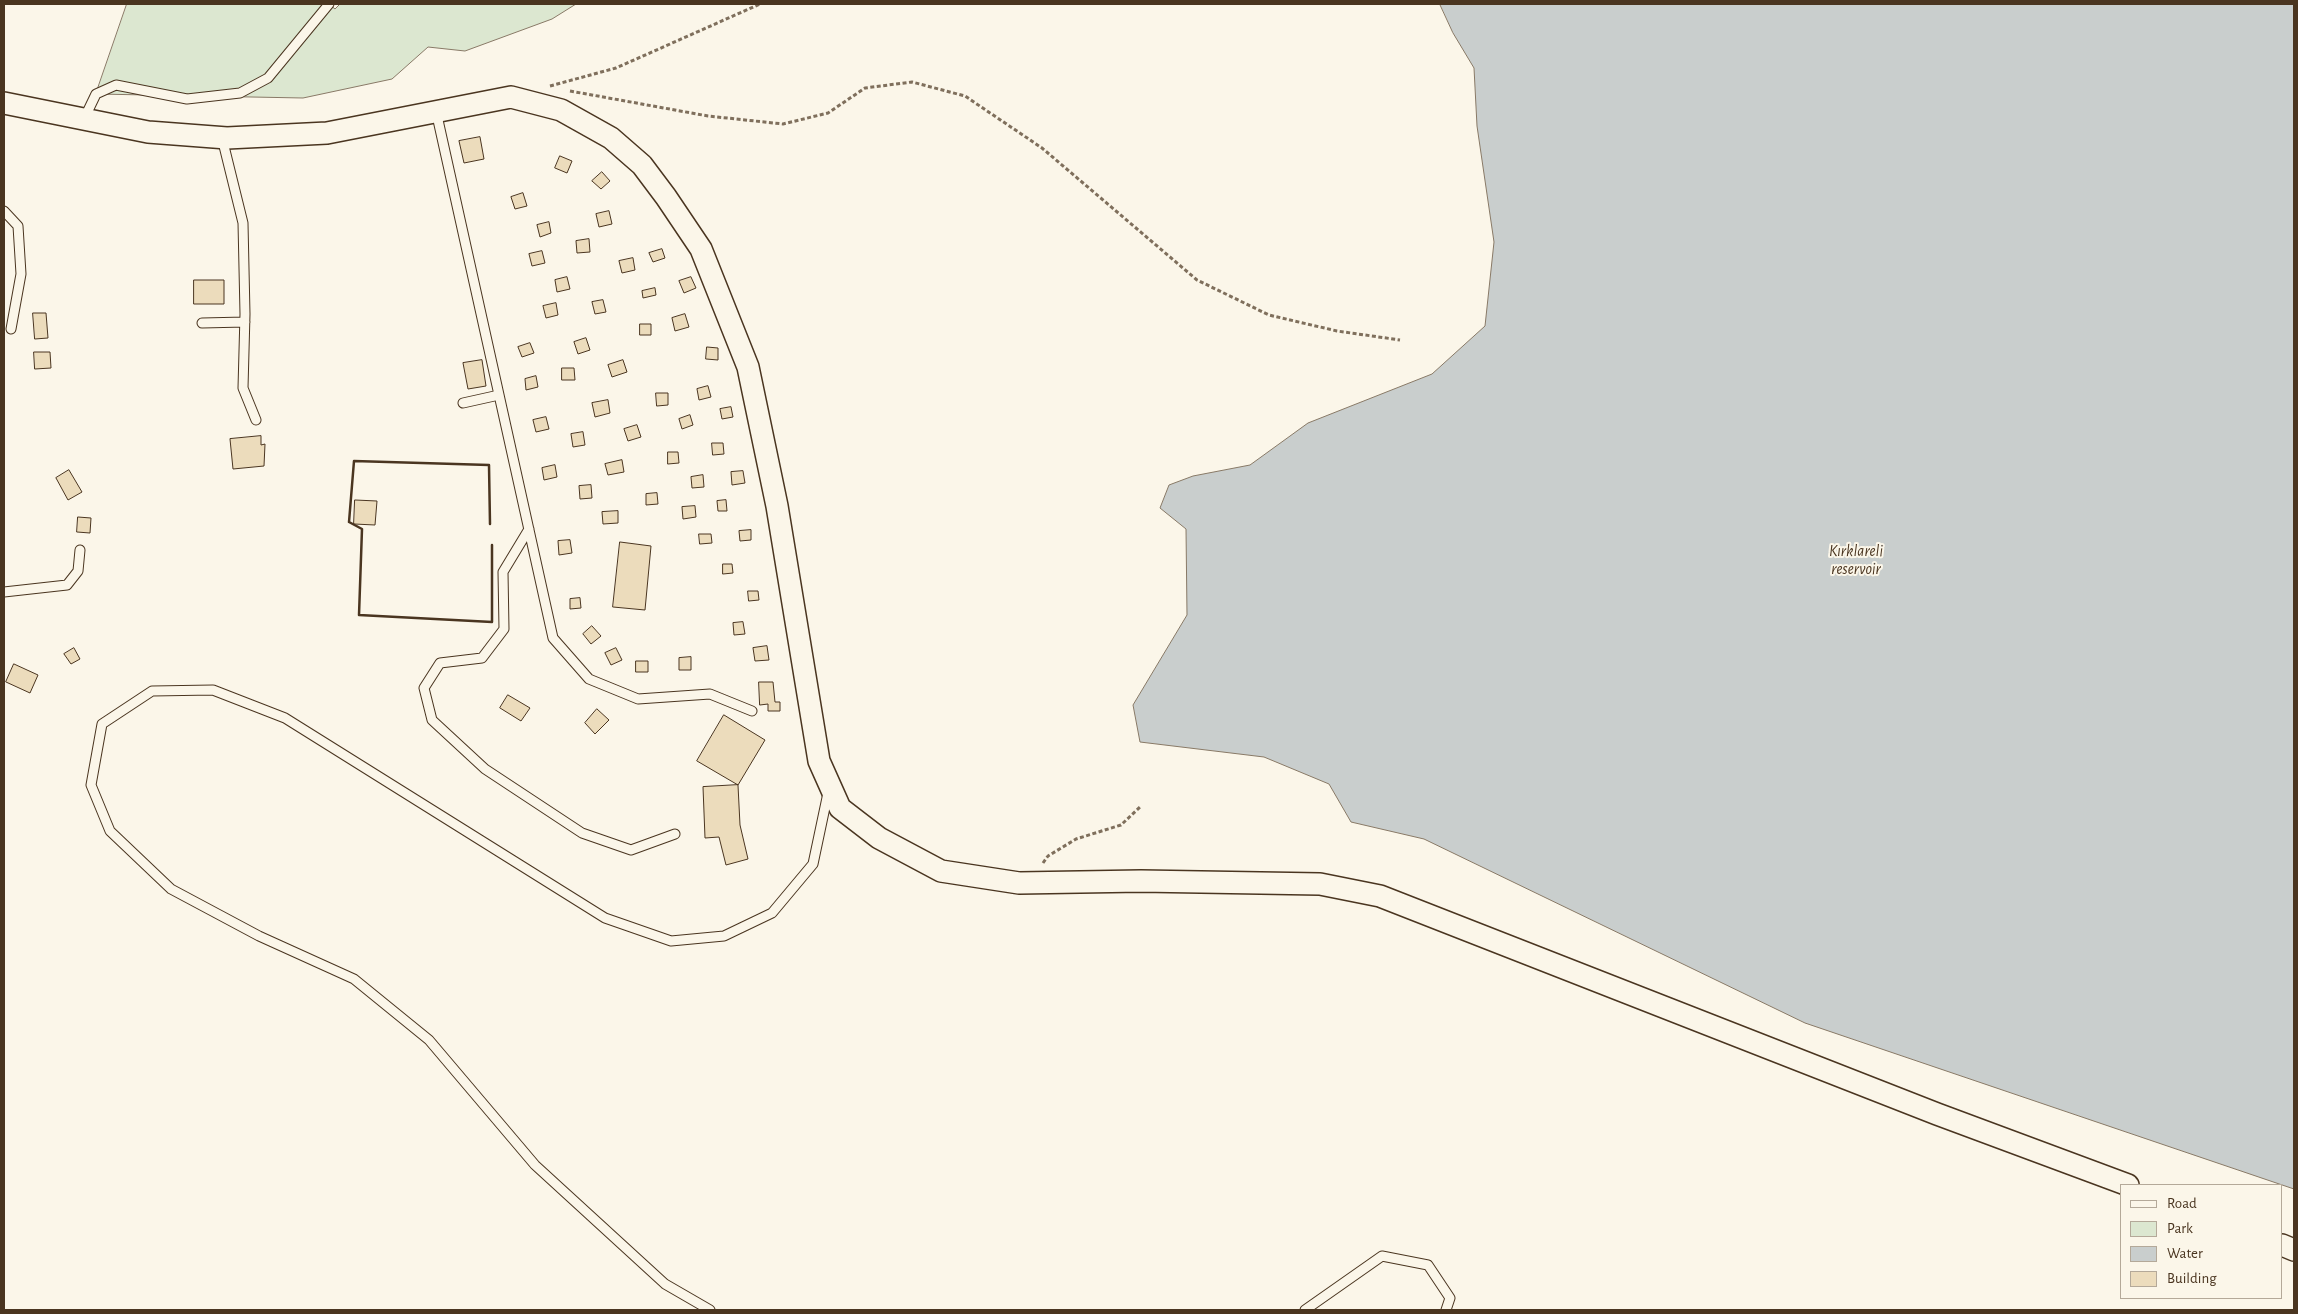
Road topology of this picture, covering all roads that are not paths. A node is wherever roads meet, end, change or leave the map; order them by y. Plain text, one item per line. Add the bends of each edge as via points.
1 (328, 4) edge
2 (4, 104) edge
3 (436, 111) junction
4 (84, 119) junction
5 (222, 138) junction
6 (4, 211) edge
7 (245, 322) junction
8 (202, 323) dead end
9 (11, 329) dead end
10 (499, 395) junction
11 (463, 403) dead end
12 (256, 420) dead end
13 (529, 529) junction
14 (80, 550) dead end
15 (4, 592) edge
16 (752, 711) dead end
17 (830, 785) junction
18 (675, 834) dead end
19 (2125, 1184) edge
20 (710, 1310) edge
21 (1305, 1310) edge
22 (1446, 1310) edge

1 - 4 lane via 268,78 240,93 187,99 116,85 96,94
2 - 4 street
3 - 5 street via 327,134
3 - 10 lane
3 - 17 street via 510,97 562,110 611,138 642,165 701,249 748,368 777,506 818,761
4 - 5 street via 148,132
5 - 7 lane via 243,223
6 - 9 lane via 18,226 21,274
7 - 8 lane
7 - 12 lane via 243,388
10 - 11 lane
10 - 13 lane
13 - 16 lane via 553,638 588,679 638,699 710,694
13 - 18 lane via 503,572 504,629 482,658 440,663 424,688 432,720 485,769 582,833 631,850
14 - 15 lane via 78,571 67,585
17 - 19 street via 840,808 879,838 942,871 1030,882 1320,884 1380,896 1928,1111
17 - 20 lane via 813,864 772,913 724,936 671,941 605,918 285,718 213,690 152,691 102,724 91,785 110,831 171,888 259,936 354,979 429,1040 535,1165 665,1284
21 - 22 lane via 1382,1256 1428,1265 1450,1298

